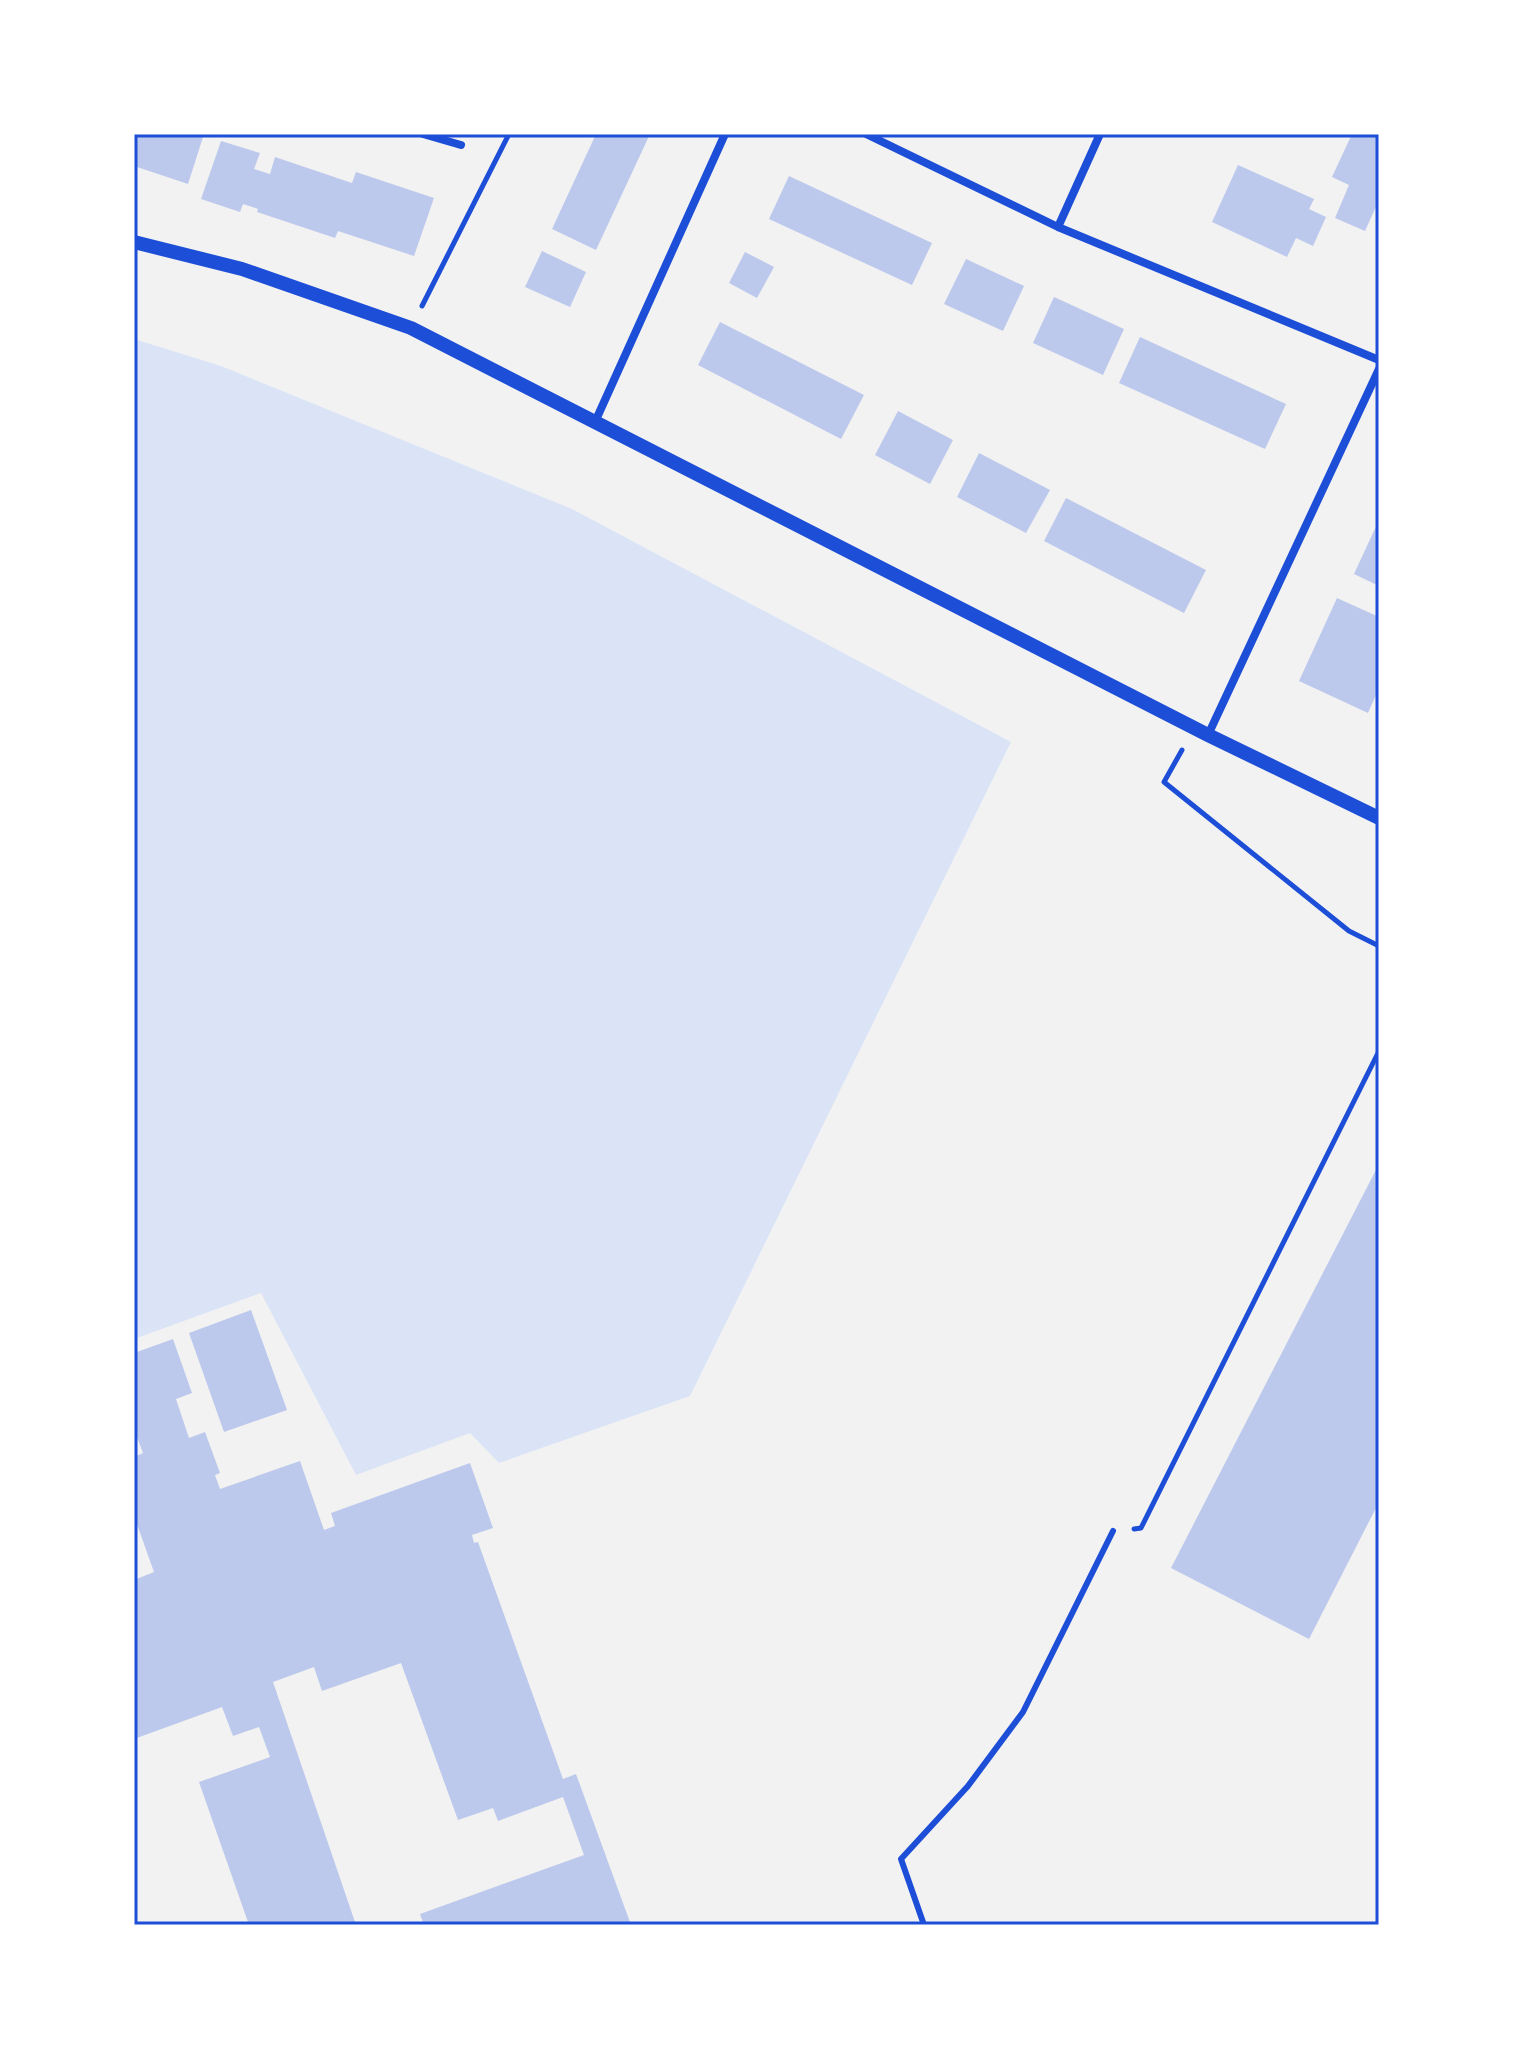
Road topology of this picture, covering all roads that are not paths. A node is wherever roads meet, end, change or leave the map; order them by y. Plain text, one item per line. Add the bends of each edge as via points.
1 (423, 134) edge
2 (725, 134) edge
3 (866, 134) edge
4 (1100, 134) edge
5 (461, 145) dead end
6 (1058, 227) junction
7 (134, 242) edge
8 (1379, 360) edge
9 (1379, 369) edge
10 (595, 422) junction
11 (1202, 732) junction
12 (1379, 818) edge
13 (1113, 1531) road end
14 (924, 1925) edge

1 - 5 street
2 - 10 street
3 - 6 street
4 - 6 street
6 - 8 street
7 - 10 street via 242,269 411,328
9 - 11 street
10 - 11 street
11 - 12 street
13 - 14 lane via 1023,1712 959,1798 901,1859

